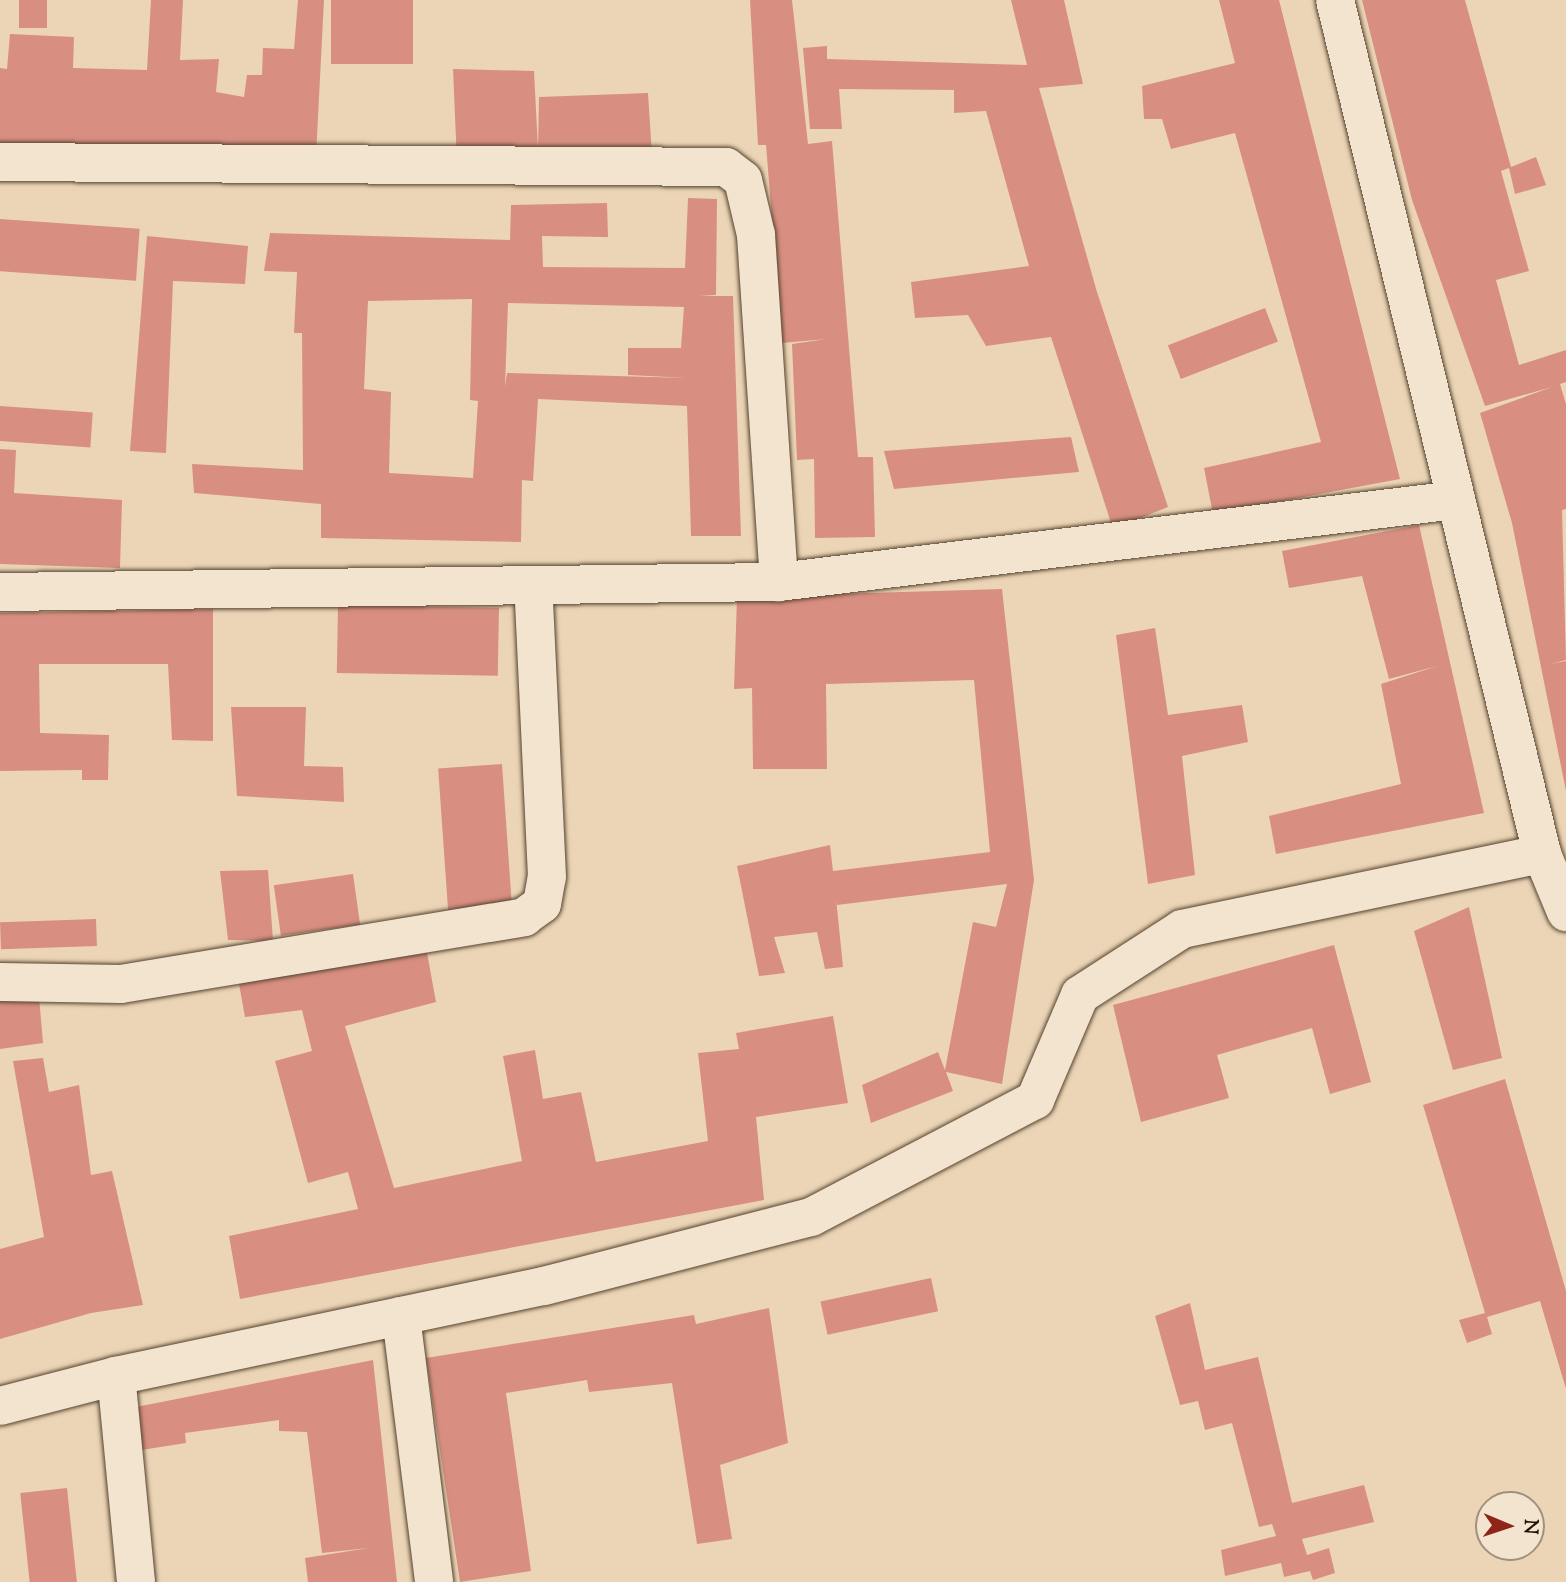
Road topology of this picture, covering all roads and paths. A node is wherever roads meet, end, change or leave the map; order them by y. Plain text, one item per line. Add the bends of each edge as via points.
1 (1335, 0) edge
2 (0, 162) edge
3 (1456, 500) junction
4 (779, 582) junction
5 (533, 585) junction
6 (0, 592) edge
7 (1558, 884) edge
8 (0, 982) edge
9 (401, 1316) junction
10 (116, 1376) junction
11 (0, 1406) edge
12 (136, 1582) edge
13 (434, 1582) edge

1 - 3 street
2 - 4 street via 726,167 743,180 756,235
3 - 4 street
3 - 7 street
4 - 5 street
5 - 6 street
5 - 8 street via 547,877 542,904 524,917 121,984
7 - 9 street via 1182,929 1080,995 1035,1100 811,1217 544,1286
9 - 10 street
9 - 13 street
10 - 11 street
10 - 12 street

